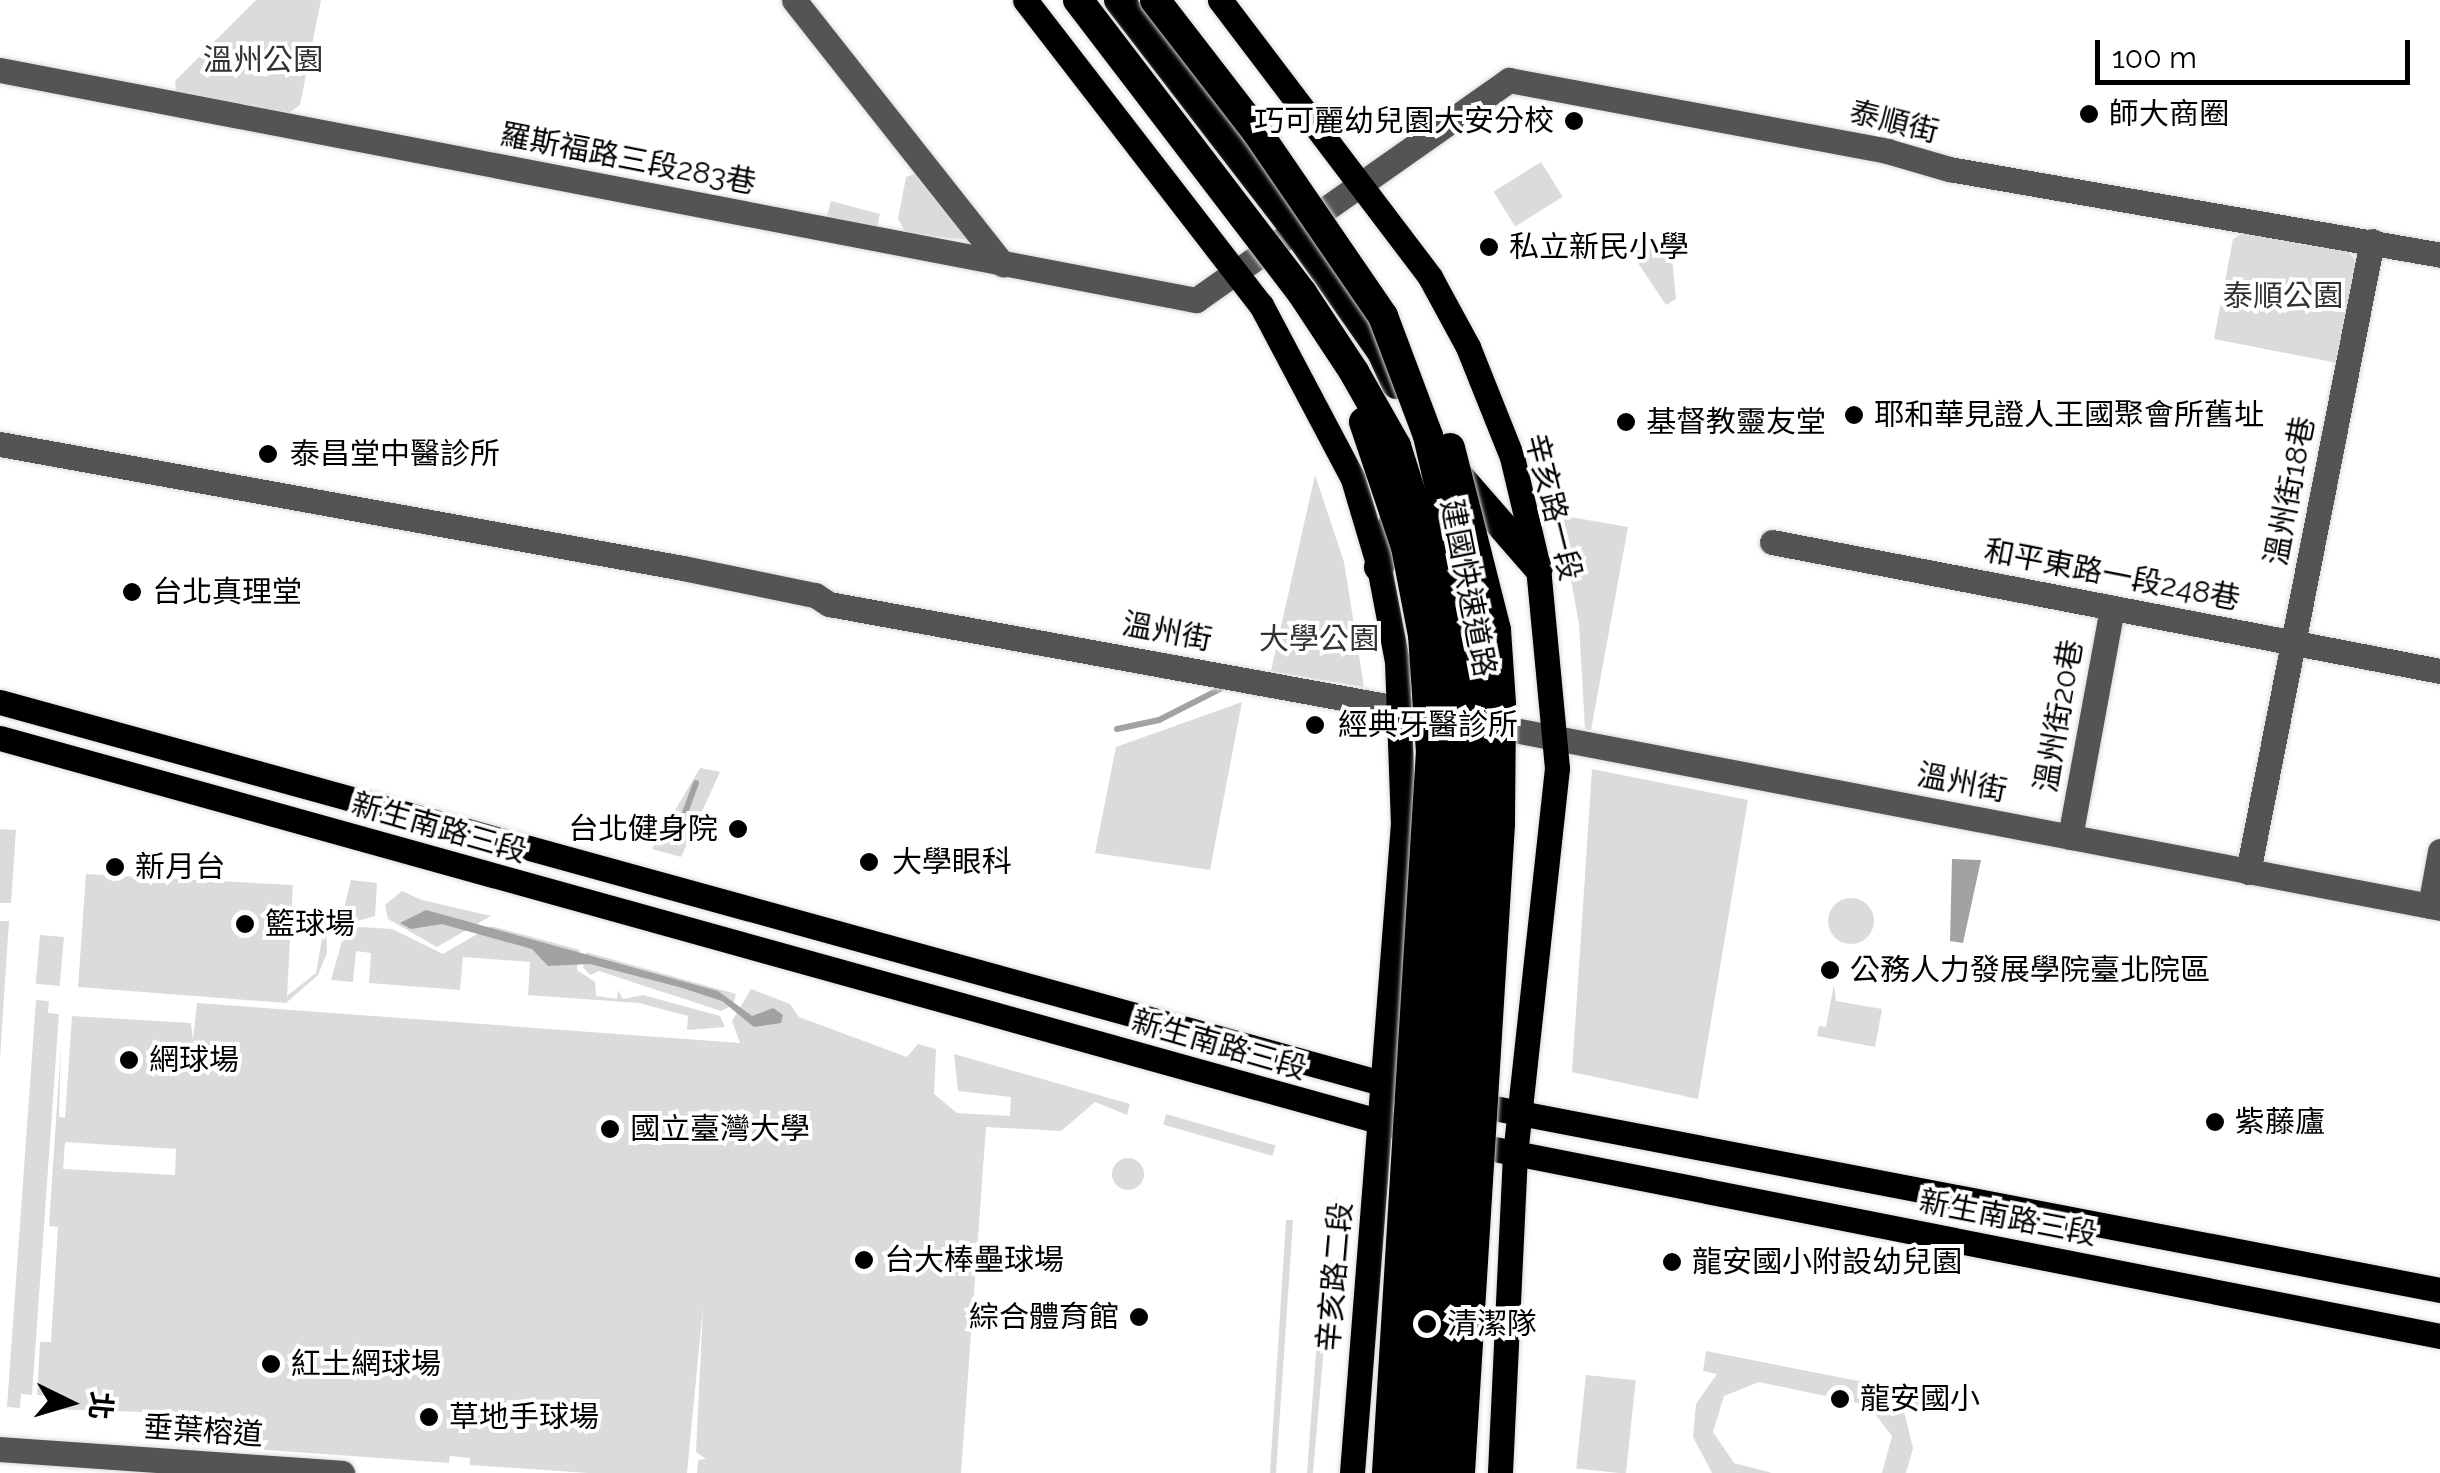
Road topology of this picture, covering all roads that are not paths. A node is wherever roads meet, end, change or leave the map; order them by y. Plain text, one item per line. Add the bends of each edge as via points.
1 (794, 0) edge
2 (1025, 0) edge
3 (1078, 0) edge
4 (1119, 0) edge
5 (1155, 0) edge
6 (1220, 0) edge
7 (0, 70) edge
8 (1363, 185) junction
9 (1297, 231) junction
10 (2372, 241) junction
11 (2440, 255) edge
12 (1003, 265) junction
13 (1237, 273) junction
14 (1302, 293) junction
15 (1384, 316) junction
16 (0, 444) edge
17 (1772, 542) dead end
18 (1379, 567) junction
19 (1538, 567) junction
20 (2112, 608) junction
21 (2293, 642) junction
22 (2440, 671) edge
23 (0, 702) edge
24 (1401, 708) junction
25 (0, 738) edge
26 (1557, 738) junction
27 (2070, 837) junction
28 (2440, 851) edge
29 (2248, 872) junction
30 (2435, 907) edge
31 (1383, 1087) junction
32 (1518, 1113) junction
33 (1380, 1124) junction
34 (1514, 1154) junction
35 (2440, 1290) edge
36 (2440, 1336) edge
37 (0, 1449) edge
38 (342, 1473) edge
39 (1352, 1473) edge
40 (1386, 1473) edge
41 (1409, 1473) edge
42 (1433, 1473) edge
43 (1460, 1473) edge
44 (1500, 1473) edge

1 - 12 street
2 - 13 main road
3 - 14 highway, 建國快速道路, bridge
4 - 9 highway
5 - 15 highway, 建國快速道路, bridge via 1257,132
6 - 8 main road, 辛亥路一段
7 - 12 street, 羅斯福路三段283巷
8 - 9 street, 泰順街
8 - 10 street, 泰順街 via 1509,80 1872,148 1949,170
8 - 19 main road, 辛亥路一段 via 1430,278 1468,347 1512,457
9 - 13 street, 羅斯福路三段283巷
9 - 18 highway via 1370,359 1395,419 1400,517
9 - 19 highway via 1382,352 1409,413
10 - 11 street, 泰順街
10 - 21 street, 溫州街18巷
12 - 13 street, 羅斯福路三段283巷 via 1196,300
13 - 18 main road via 1318,401 1354,479
14 - 40 highway, bridge via 1377,455 1406,547 1430,698 1429,822
14 - 41 highway, 建國快速道路, bridge via 1402,462 1435,570 1454,700
15 - 42 highway, 建國快速道路, bridge via 1428,436 1449,518 1473,631 1480,710
15 - 43 highway, bridge via 1453,453 1496,630 1502,704
16 - 24 street, 溫州街
17 - 20 street, 和平東路一段248巷
18 - 24 main road
19 - 26 main road, 辛亥路一段
20 - 21 street, 和平東路一段248巷
20 - 27 street, 溫州街20巷
21 - 22 street, 和平東路一段248巷
21 - 29 street, 溫州街18巷
23 - 31 main road, 新生南路三段
24 - 26 street, 溫州街
24 - 31 main road via 1403,823
25 - 33 main road, 新生南路三段
26 - 27 street, 溫州街
26 - 32 main road, 辛亥路一段
27 - 29 street, 溫州街
28 - 30 street
29 - 30 street, 溫州街
31 - 32 main road, 新生南路三段
31 - 33 main road, 辛亥路二段
32 - 34 main road
32 - 35 main road, 新生南路三段
33 - 34 main road, 新生南路三段
33 - 39 main road, 辛亥路二段
34 - 36 main road, 新生南路三段
34 - 44 main road
37 - 38 street, 垂葉榕道

